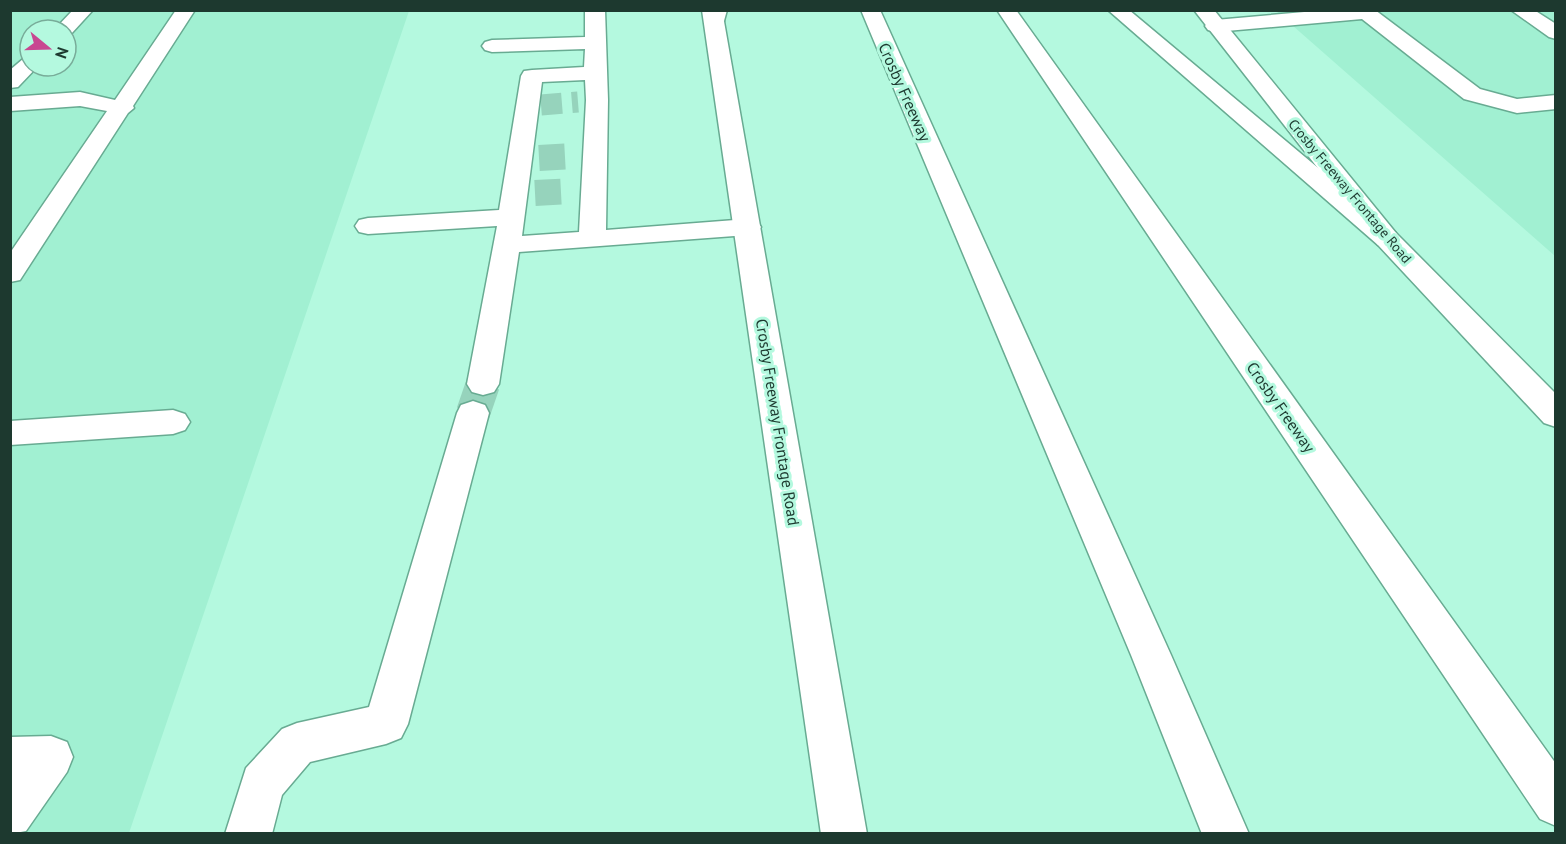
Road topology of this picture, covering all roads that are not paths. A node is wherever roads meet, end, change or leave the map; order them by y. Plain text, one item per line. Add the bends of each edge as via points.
1 (186, 10) edge
2 (595, 10) edge
3 (870, 10) edge
4 (1005, 10) edge
5 (1117, 10) edge
6 (1520, 10) edge
7 (1364, 12) edge
8 (715, 15) edge
9 (1209, 18) edge
10 (1556, 33) edge
11 (595, 43) junction
12 (492, 46) dead end
13 (596, 73) junction
14 (1556, 102) edge
15 (10, 104) edge
16 (123, 108) junction
17 (527, 161) junction
18 (368, 226) dead end
19 (748, 227) junction
20 (592, 238) junction
21 (1387, 239) junction
22 (10, 274) edge
23 (1556, 415) edge
24 (173, 422) dead end
25 (10, 433) edge
26 (10, 758) edge
27 (1556, 803) edge
28 (10, 815) edge
29 (248, 834) edge
30 (844, 834) edge
31 (1226, 834) edge

1 - 16 main road
2 - 11 main road
3 - 31 main road, Crosby Freeway
4 - 27 main road, Crosby Freeway
5 - 21 main road
6 - 10 main road
7 - 9 main road
7 - 14 main road via 1472,94 1517,105
8 - 19 main road, Crosby Freeway Frontage Road
9 - 21 main road, Crosby Freeway Frontage Road
11 - 12 main road
11 - 13 main road
13 - 17 main road via 532,76
13 - 20 main road via 585,146
15 - 16 main road via 80,99
16 - 22 main road
17 - 18 main road
17 - 20 main road
17 - 29 main road via 478,399 386,724 297,744 262,784
19 - 20 main road
19 - 30 main road, Crosby Freeway Frontage Road
21 - 23 main road, Crosby Freeway Frontage Road
24 - 25 main road
26 - 28 main road via 51,758

